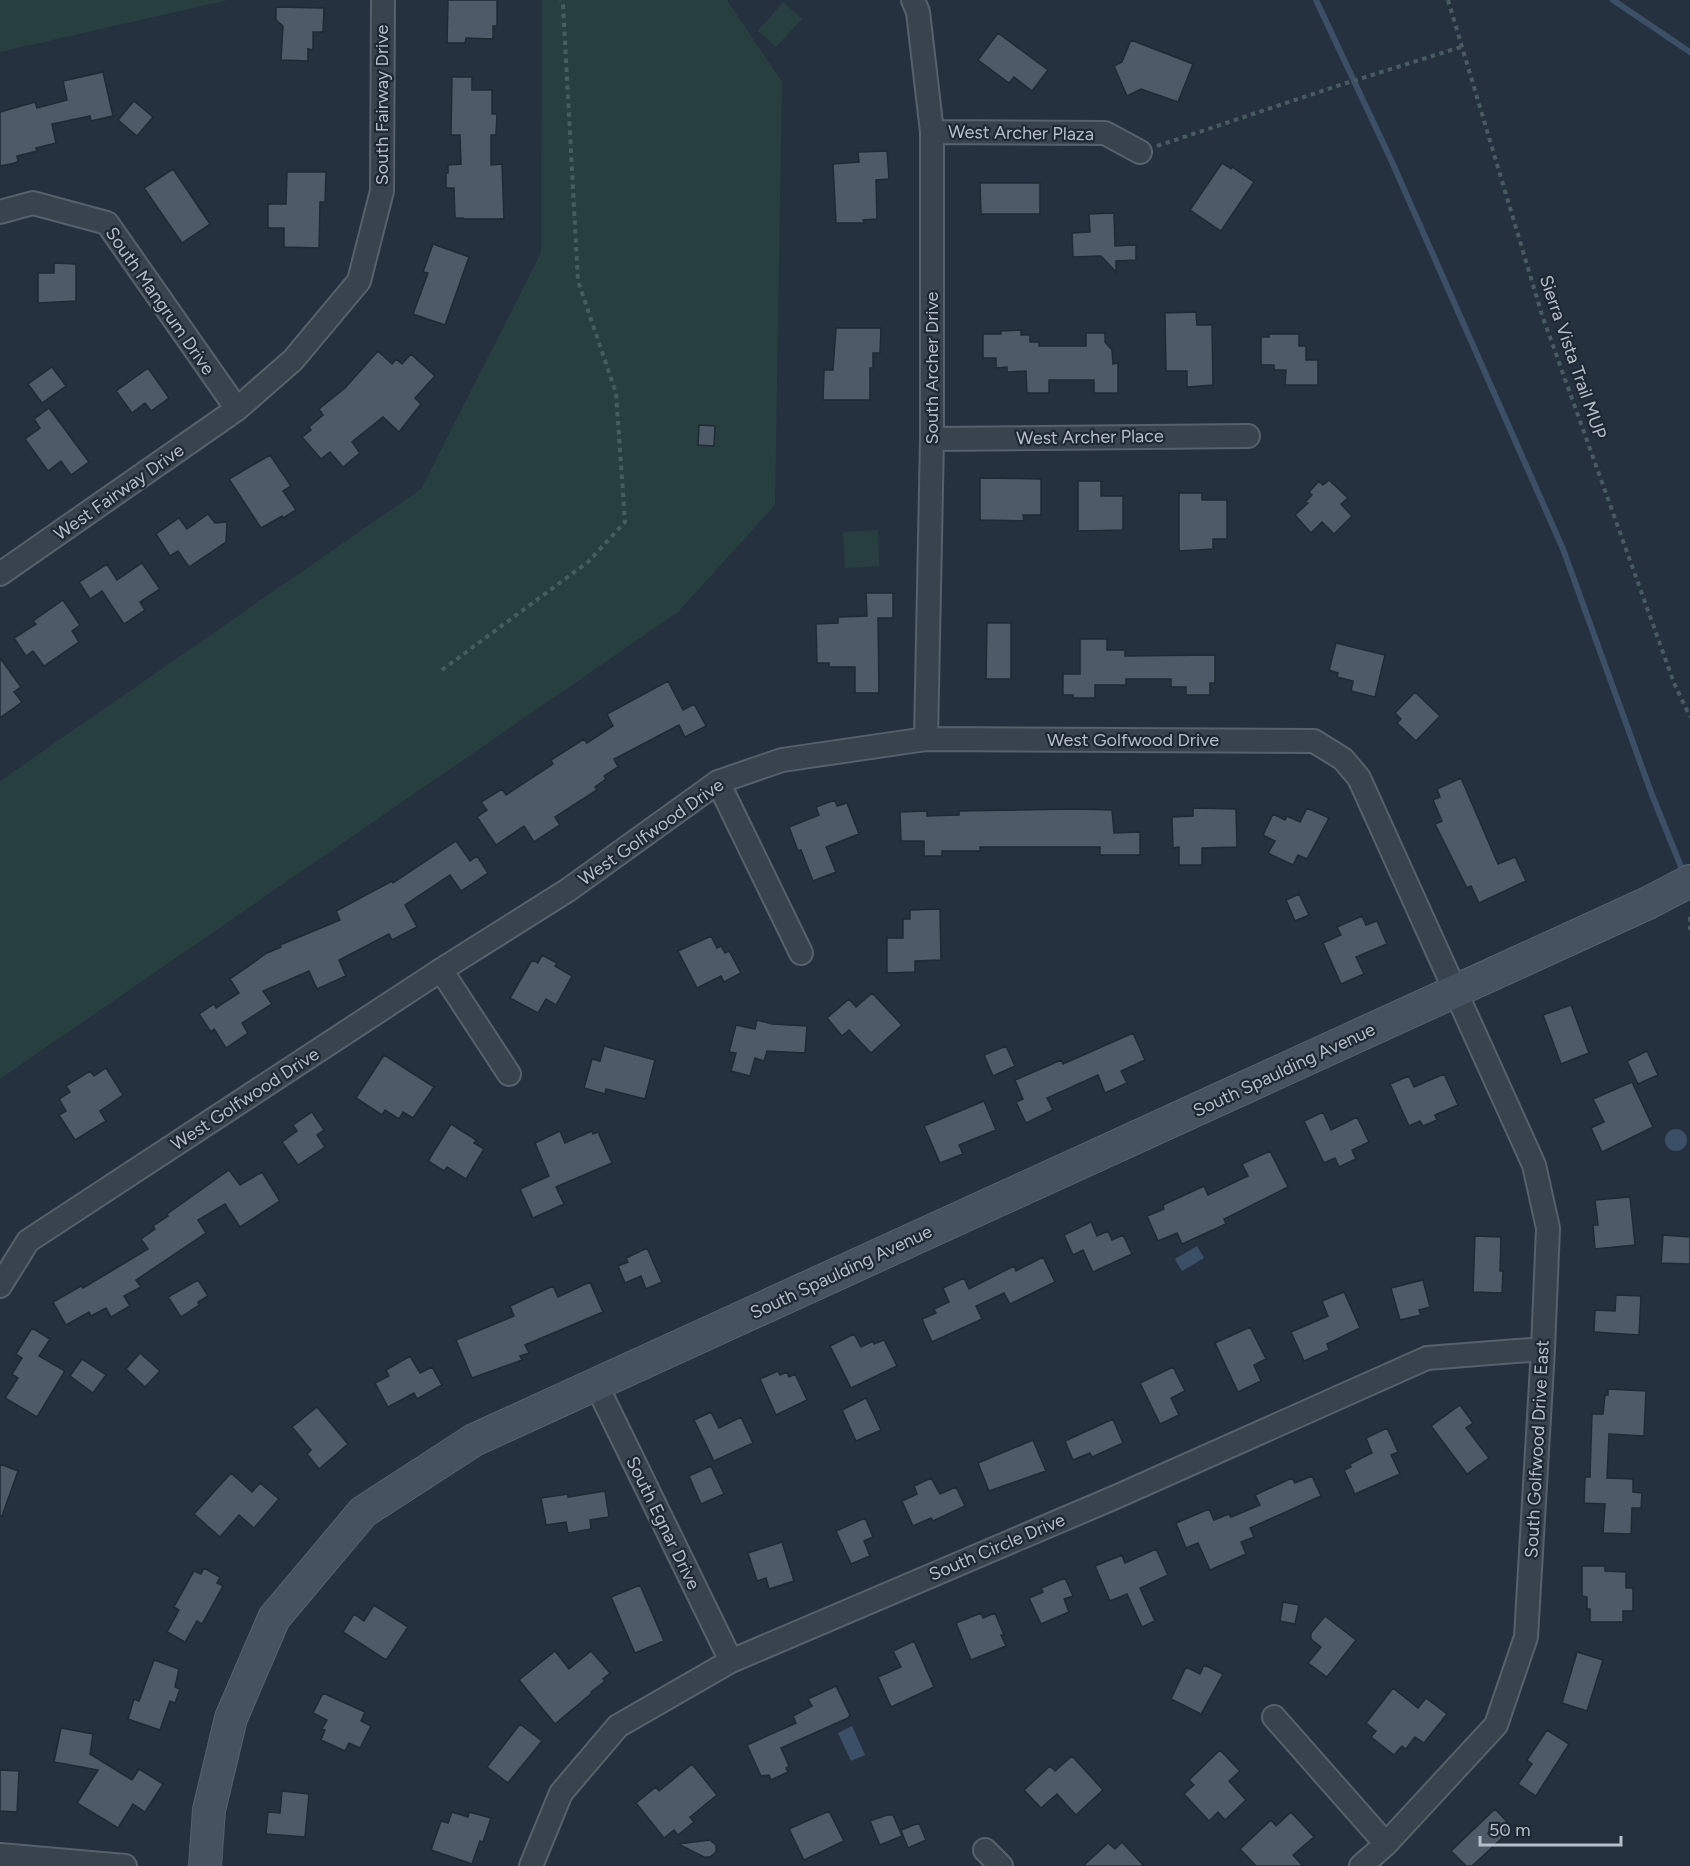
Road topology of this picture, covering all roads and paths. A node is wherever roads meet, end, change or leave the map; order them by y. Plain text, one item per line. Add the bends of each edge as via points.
1 (383, 0) edge
2 (561, 0) edge
3 (913, 0) edge
4 (1448, 0) edge
5 (1461, 47) junction
6 (932, 132) junction
7 (1140, 152) joint
8 (0, 212) edge
9 (237, 409) junction
10 (1248, 436) dead end
11 (932, 439) junction
12 (0, 574) edge
13 (442, 670) dead end
14 (1690, 717) edge
15 (927, 739) junction
16 (718, 782) junction
17 (1690, 881) edge
18 (1690, 916) edge
19 (1690, 930) edge
20 (801, 954) dead end
21 (441, 970) junction
22 (1455, 991) junction
23 (509, 1074) dead end
24 (0, 1286) edge
25 (1544, 1349) junction
26 (596, 1384) junction
27 (731, 1661) junction
28 (1274, 1717) dead end
29 (1386, 1844) junction
30 (985, 1850) dead end
31 (0, 1855) edge
32 (125, 1866) edge
33 (205, 1866) edge
34 (531, 1866) edge
35 (1001, 1866) edge
36 (1361, 1866) edge

1 - 9 street, South Fairway Drive via 382,191 359,281 293,360
2 - 13 path via 578,281 616,393 625,522 588,562
3 - 6 street, South Archer Drive via 918,12
4 - 5 path, Sierra Vista Trail MUP
5 - 7 path
5 - 14 path, Sierra Vista Trail MUP via 1542,315 1674,683
6 - 7 street, West Archer Plaza via 1105,134
6 - 11 street, South Archer Drive
8 - 9 street, South Mangrum Drive via 33,203 107,223
9 - 12 street, West Fairway Drive
10 - 11 street, West Archer Place
11 - 15 street, South Archer Drive
15 - 16 street, West Golfwood Drive via 782,760
15 - 22 street, West Golfwood Drive via 1314,741 1343,759 1359,778
16 - 20 street
16 - 21 street, West Golfwood Drive via 568,890
17 - 22 street, South Spaulding Avenue
18 - 19 path
21 - 23 street
21 - 24 street, West Golfwood Drive via 28,1241
22 - 25 street, South Golfwood Drive East via 1534,1165 1548,1228
22 - 26 street, South Spaulding Avenue
25 - 27 street, South Circle Drive via 1427,1358 1118,1496
25 - 29 street, South Golfwood Drive East via 1526,1637 1496,1725
26 - 27 street, South Egnar Drive
26 - 33 street, South Spaulding Avenue via 474,1440 363,1512 274,1618 231,1718 209,1810
27 - 34 street, South Circle Drive via 618,1726 561,1793
28 - 29 street
29 - 36 street, South Golfwood Drive East
30 - 35 street
31 - 32 street

